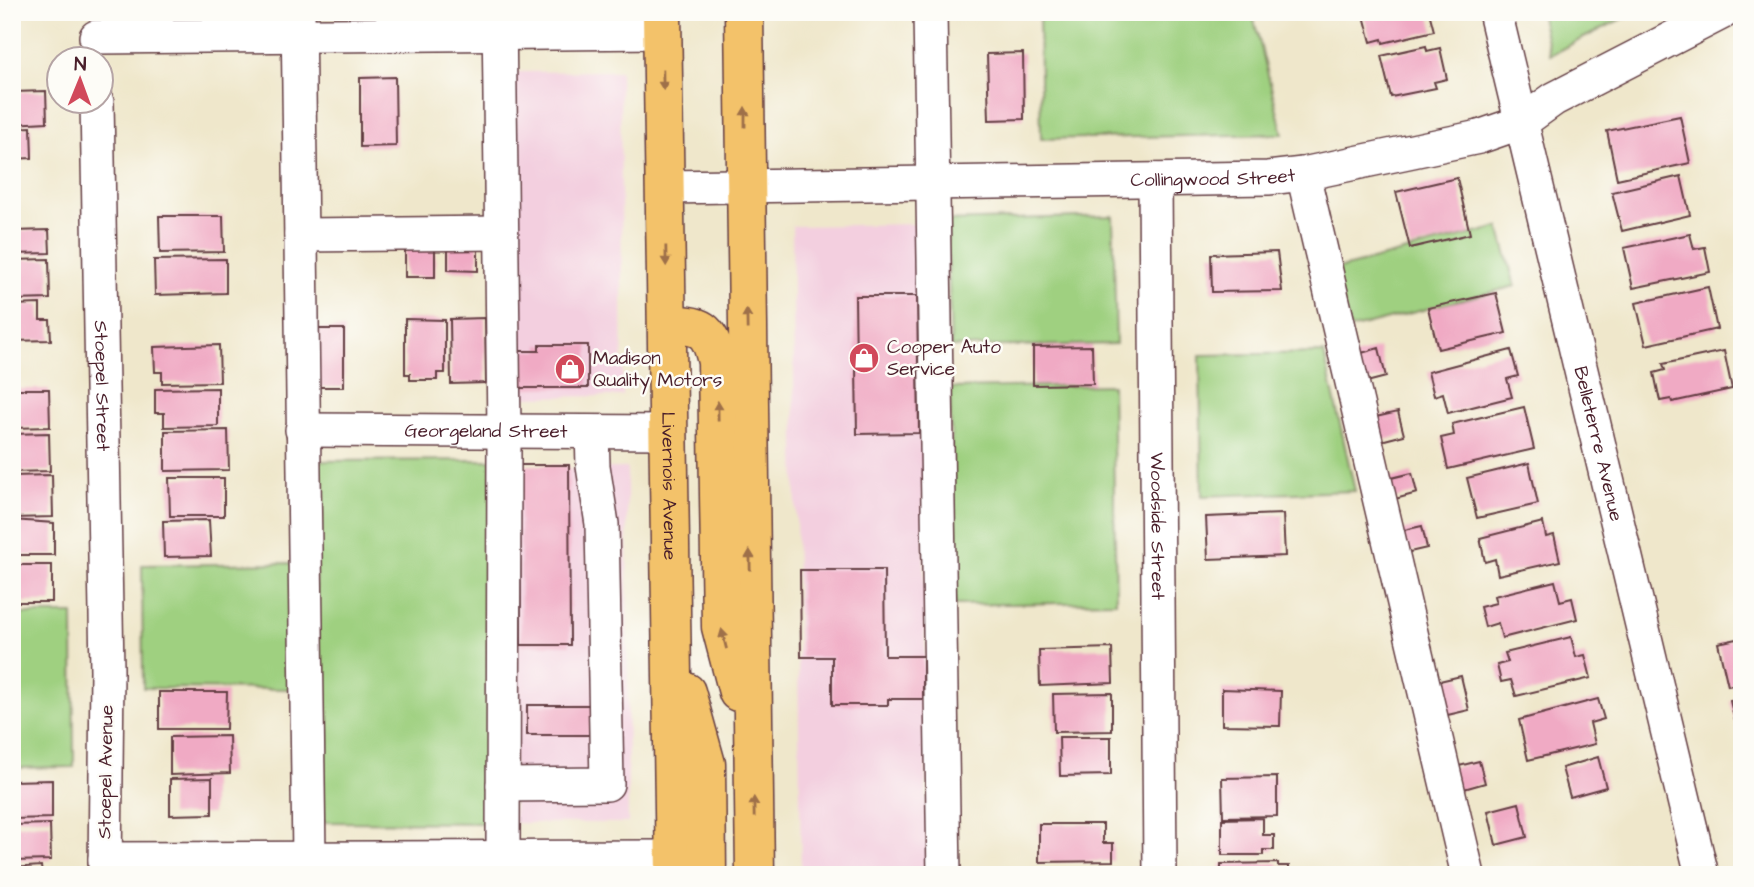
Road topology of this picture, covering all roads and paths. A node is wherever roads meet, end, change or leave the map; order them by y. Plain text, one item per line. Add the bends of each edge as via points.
1 (744, 12) edge
2 (930, 12) edge
3 (1495, 12) edge
4 (1723, 12) edge
5 (1740, 12) edge
6 (1742, 20) edge
7 (662, 22) edge
8 (499, 23) edge
9 (299, 24) edge
10 (96, 36) edge
11 (97, 116) edge
12 (1522, 122) junction
13 (1303, 174) junction
14 (1155, 180) junction
15 (933, 183) junction
16 (745, 186) junction
17 (666, 187) junction
18 (501, 233) junction
19 (301, 235) junction
20 (667, 325) junction
21 (302, 430) junction
22 (504, 432) junction
23 (592, 432) junction
24 (668, 432) junction
25 (107, 670) joint
26 (753, 752) junction
27 (503, 785) junction
28 (503, 857) junction
29 (309, 858) junction
30 (105, 867) edge
31 (686, 869) edge
32 (755, 875) edge
33 (944, 875) edge
34 (1160, 875) edge
35 (1468, 875) edge
36 (1702, 875) edge

16 -> 1 main road
2 - 15 street
3 - 12 street, Belleterre Avenue
4 - 12 street, Collingwood Street via 1554,99
5 - 6 street
7 - 8 street
7 -> 17 main road, Livernois Avenue
8 - 9 street
8 - 18 street
9 - 10 street
9 - 19 street
11 - 25 street, Stoepel Street
12 - 13 street, Collingwood Street via 1479,137
12 - 36 street, Belleterre Avenue
13 - 14 street, Collingwood Street
13 - 35 street
14 - 15 street, Collingwood Street
14 - 34 street, Woodside Street
15 - 16 street, Collingwood Street
15 - 33 street
16 - 17 street, Collingwood Street
26 -> 16 main road
17 -> 20 main road, Livernois Avenue
18 - 19 street
18 - 22 street
19 - 21 street
20 - 24 main road, Livernois Avenue
26 -> 20 main road via 721,627 717,362 703,330
21 - 22 street, Georgeland Street
21 - 29 street
22 - 23 street, Georgeland Street
22 - 27 street
23 - 24 street, Georgeland Street
23 - 27 street via 602,524 607,784
24 - 31 main road, Livernois Avenue via 671,639
25 - 30 street, Stoepel Avenue
32 -> 26 main road
27 - 28 street
28 - 29 street
28 - 31 street
29 - 30 street

